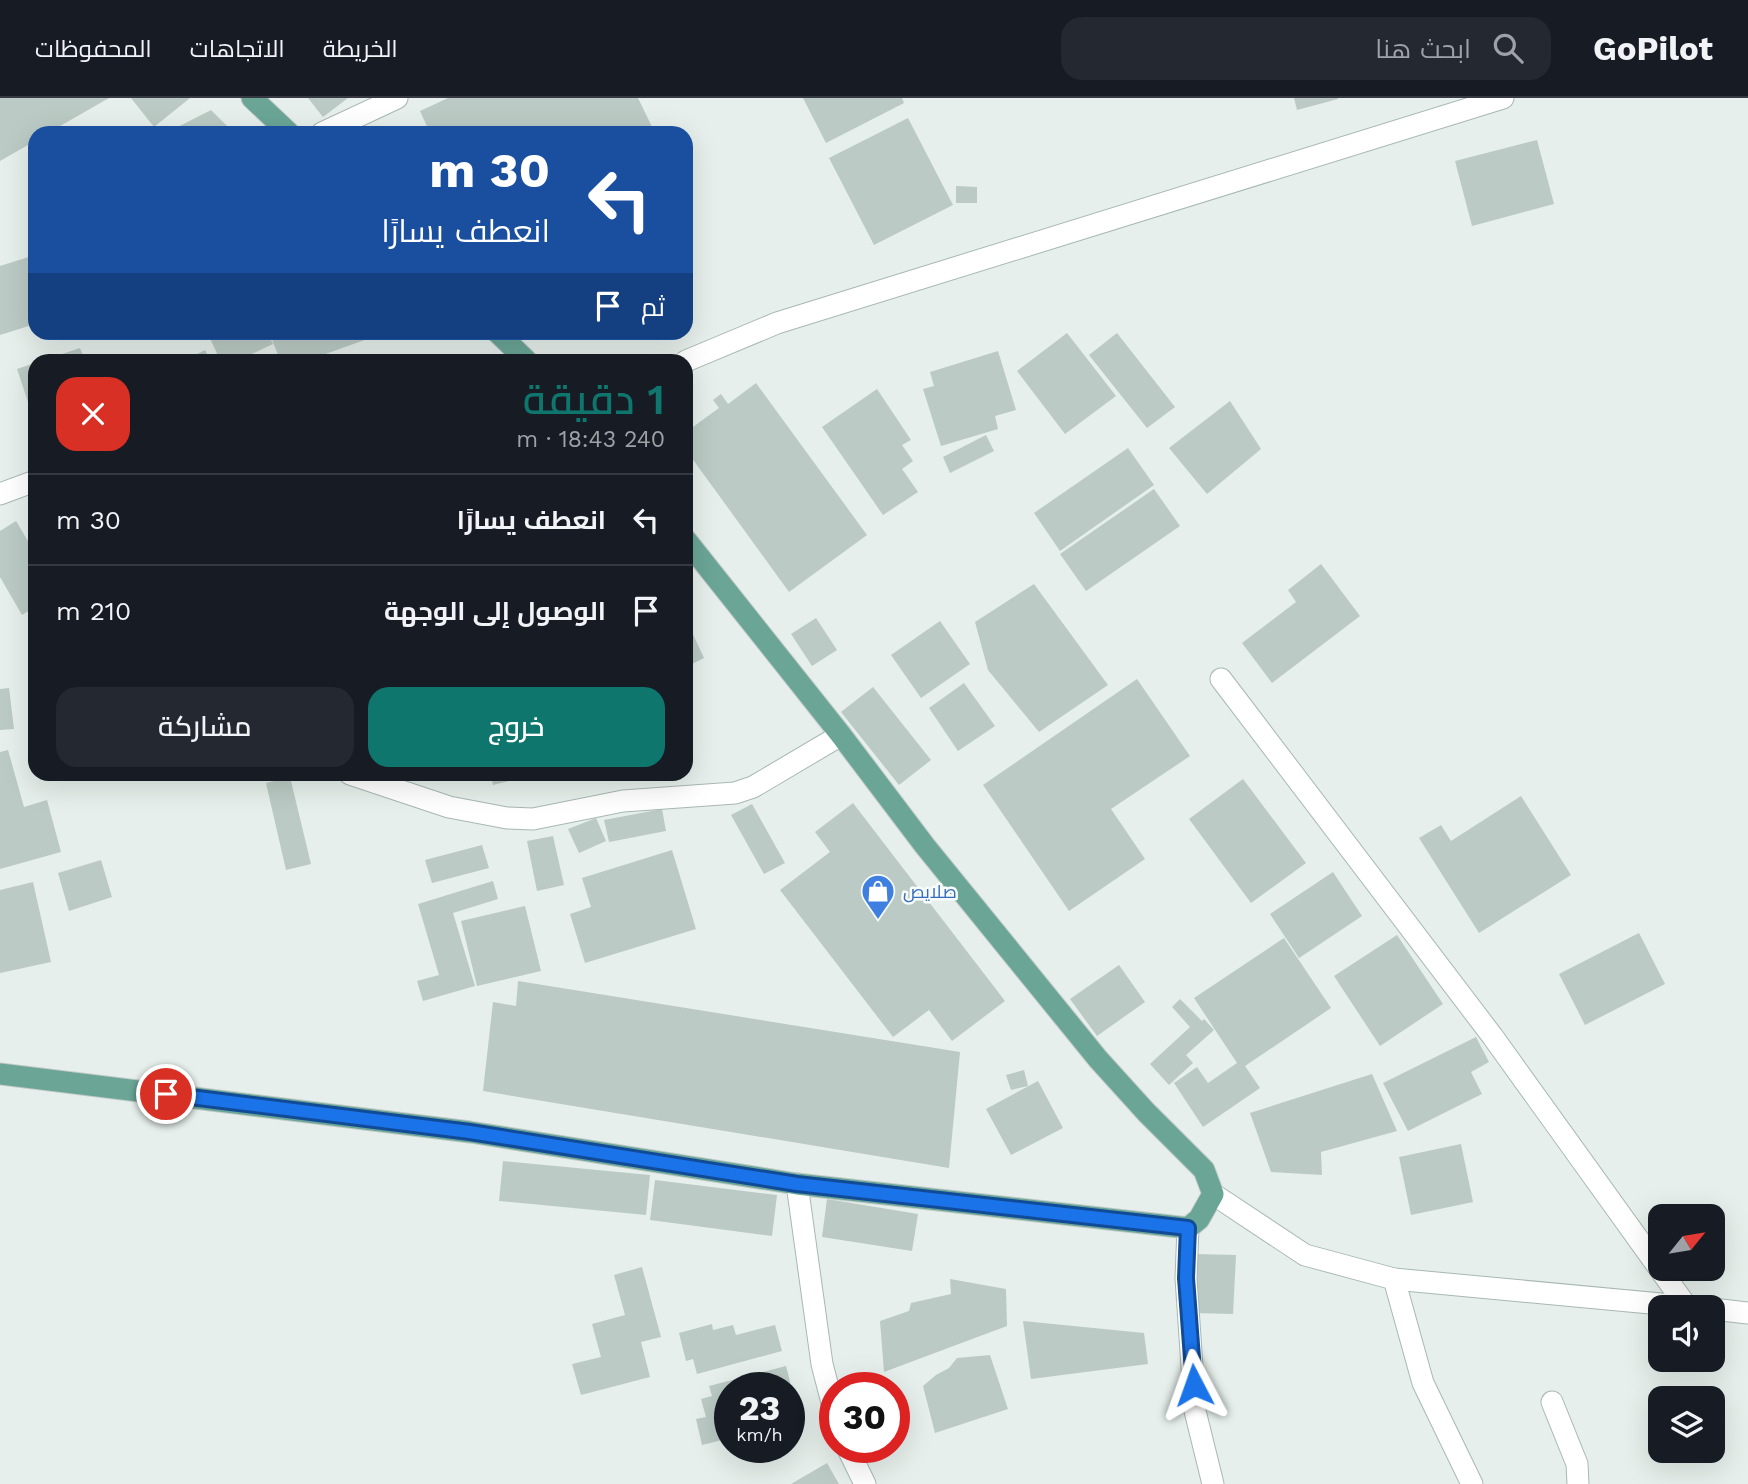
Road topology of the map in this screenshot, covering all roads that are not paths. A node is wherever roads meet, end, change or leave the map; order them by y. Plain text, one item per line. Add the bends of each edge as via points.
1 (252, 98) edge
2 (397, 98) edge
3 (1503, 98) edge
4 (282, 126) edge
5 (337, 126) edge
6 (505, 340) edge
7 (520, 354) edge
8 (693, 357) edge
9 (28, 484) edge
10 (0, 494) edge
11 (693, 549) edge
12 (1221, 679) dead end
13 (841, 735) junction
14 (371, 781) edge
15 (0, 1074) edge
16 (797, 1184) junction
17 (1213, 1194) junction
18 (1188, 1228) junction
19 (1394, 1279) junction
20 (1678, 1295) edge
21 (1648, 1303) edge
22 (1725, 1310) edge
23 (1748, 1312) edge
24 (824, 1372) edge
25 (1552, 1402) dead end
26 (855, 1463) edge
27 (865, 1484) edge
28 (1213, 1484) edge
29 (1472, 1484) edge
30 (1578, 1484) edge

1 - 4 main road
2 - 5 street
3 - 8 street via 777,323
6 - 7 main road
9 - 10 street
11 - 13 main road
12 - 20 street via 1493,1037
13 - 14 street via 735,793 623,801 533,819 449,807
13 - 17 main road via 1098,1059 1204,1170
15 - 16 main road via 470,1132
16 - 18 main road
16 - 24 street
17 - 18 main road via 1199,1219
17 - 19 street via 1305,1255
18 - 28 street via 1186,1278 1195,1411
19 - 21 street
19 - 29 street via 1423,1383
22 - 23 street
25 - 30 street via 1577,1464
26 - 27 street

